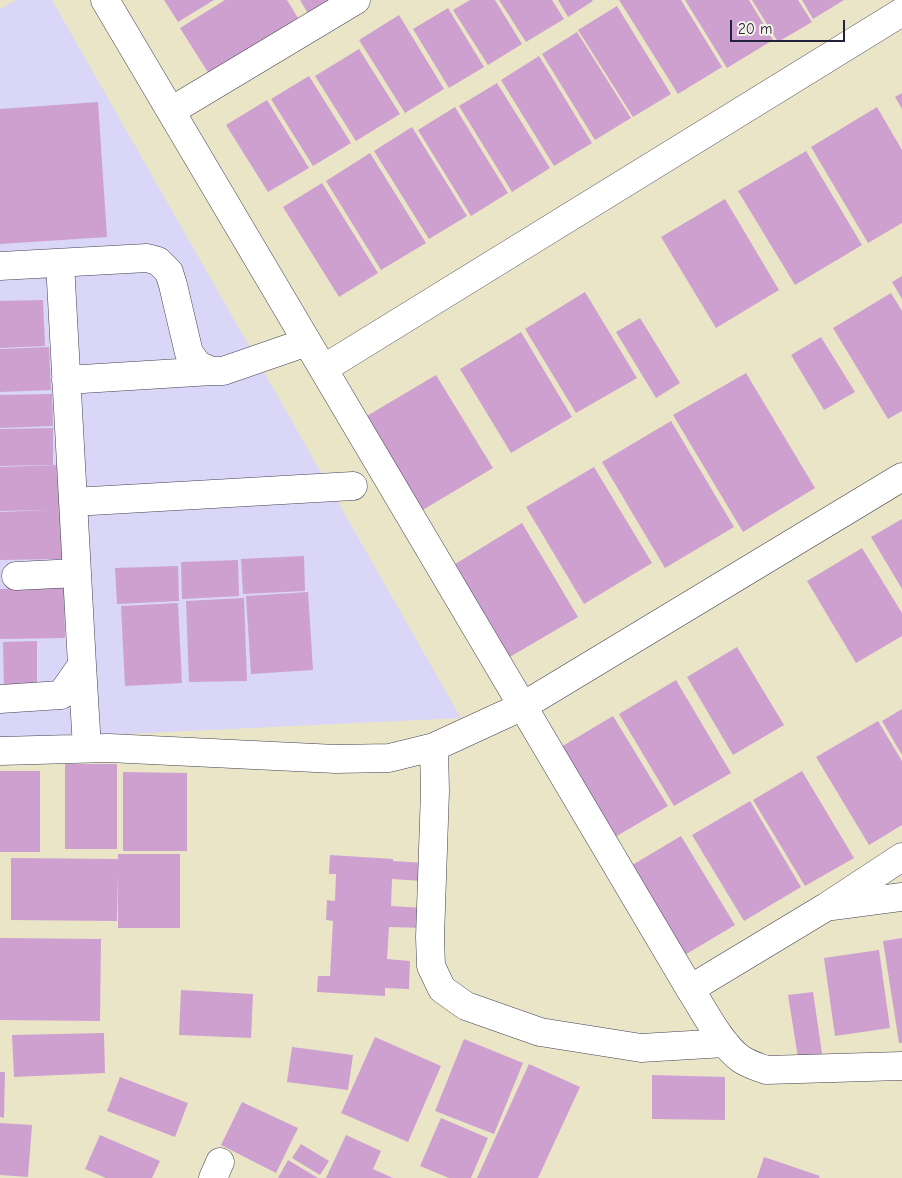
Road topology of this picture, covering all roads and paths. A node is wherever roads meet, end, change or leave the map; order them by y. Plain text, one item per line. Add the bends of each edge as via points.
1 (105, 0) edge
2 (356, 0) edge
3 (902, 12) edge
4 (171, 111) junction
5 (60, 263) junction
6 (0, 266) edge
7 (307, 342) junction
8 (323, 369) junction
9 (212, 371) junction
10 (66, 380) junction
11 (902, 477) edge
12 (353, 486) dead end
13 (73, 502) junction
14 (77, 573) junction
15 (16, 576) dead end
16 (82, 665) junction
17 (0, 699) edge
18 (523, 706) junction
19 (434, 747) junction
20 (87, 748) junction
21 (0, 751) edge
22 (902, 857) edge
23 (902, 897) edge
24 (826, 907) junction
25 (690, 988) junction
26 (725, 1044) junction
27 (902, 1066) edge

1 - 4 street
2 - 4 street
3 - 8 street
4 - 7 street
5 - 6 street
5 - 9 street via 147,258 158,261 169,272 189,353 198,365
5 - 10 street
7 - 8 street
7 - 9 street via 223,371
8 - 18 street
9 - 10 street
10 - 13 street
11 - 18 street
12 - 13 street
13 - 14 street
14 - 15 street
14 - 16 street
16 - 17 street via 61,695
16 - 20 street
18 - 19 street
18 - 25 street
19 - 20 street via 389,758 336,759
19 - 26 street via 430,937 431,966 442,989 466,1006 540,1032 641,1048
20 - 21 street
22 - 24 street
23 - 24 street
24 - 25 street
25 - 26 street
26 - 27 street via 740,1059 766,1070

